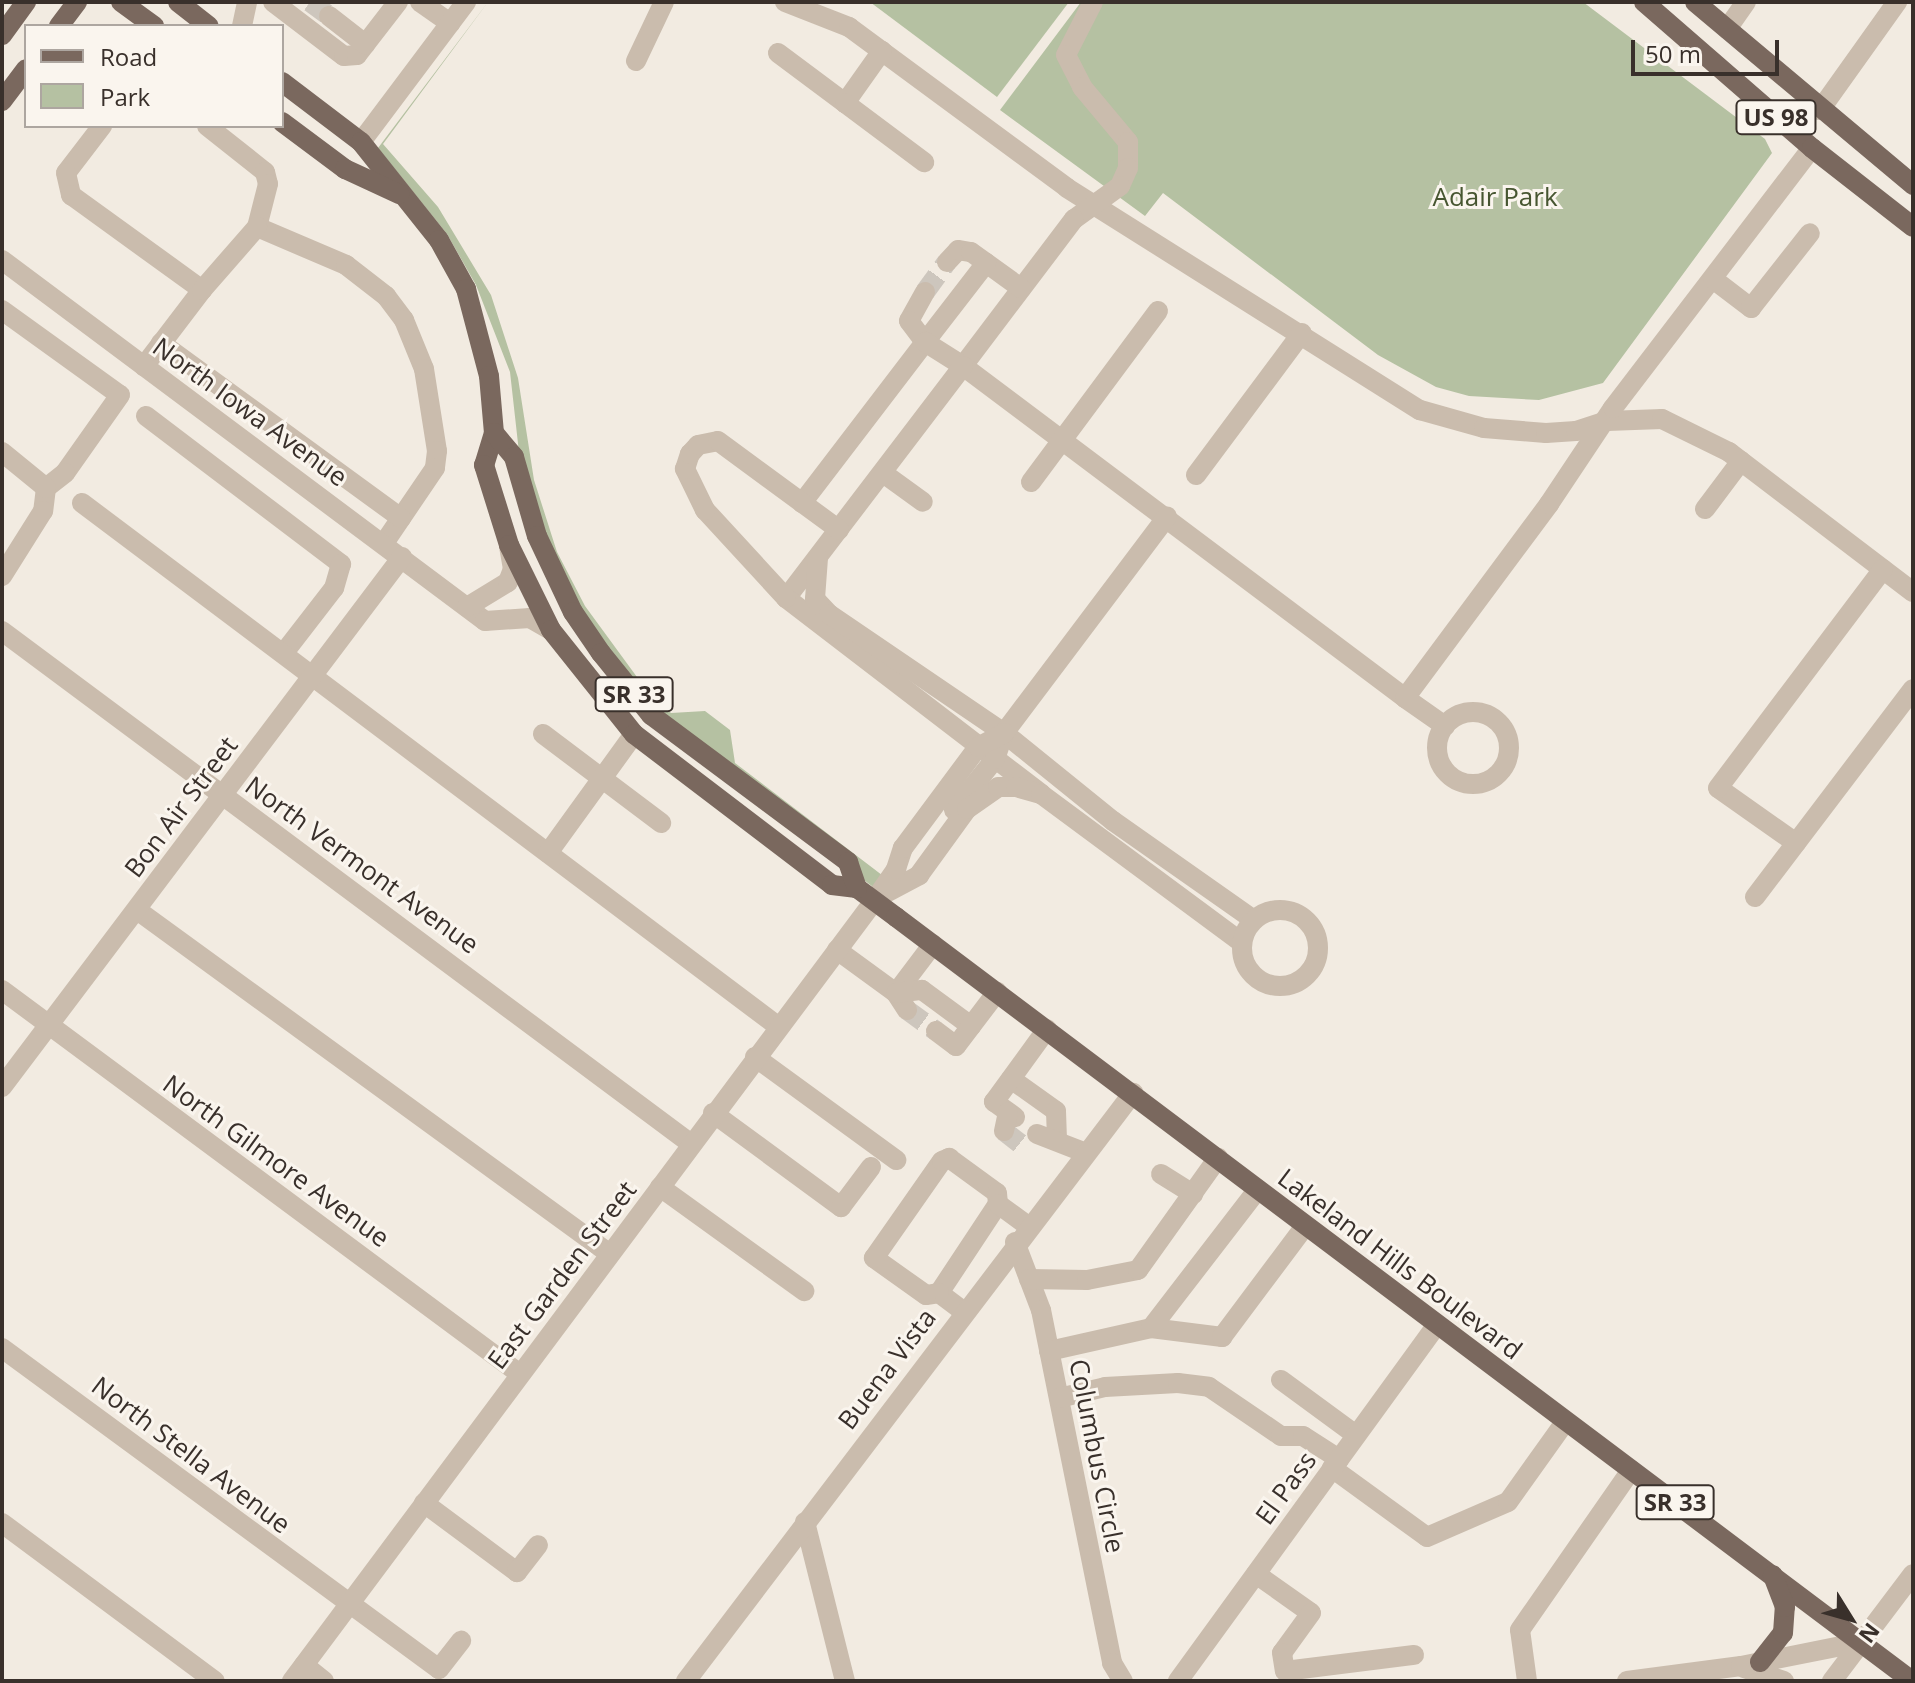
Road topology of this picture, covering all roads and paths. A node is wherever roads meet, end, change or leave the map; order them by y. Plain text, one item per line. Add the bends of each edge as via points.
1 (26, 2) edge
2 (77, 2) edge
3 (121, 2) edge
4 (178, 2) edge
5 (247, 2) edge
6 (273, 2) edge
7 (398, 2) edge
8 (420, 2) edge
9 (466, 2) edge
10 (664, 2) edge
11 (785, 2) edge
12 (1093, 2) edge
13 (1644, 2) edge
14 (1695, 2) edge
15 (1746, 2) edge
16 (1897, 2) edge
17 (329, 16) tunnel mouth
18 (450, 23) junction
19 (60, 24) edge
20 (151, 24) edge
21 (206, 24) edge
22 (242, 24) edge
23 (1727, 29) junction
24 (2, 35) edge
25 (365, 44) junction
26 (882, 51) junction
27 (778, 53) dead end
28 (636, 61) dead end
29 (24, 72) edge
30 (284, 84) edge
31 (2, 101) edge
32 (845, 103) junction
33 (1820, 110) junction
34 (284, 123) edge
35 (100, 128) edge
36 (210, 128) edge
37 (361, 142) junction
38 (1812, 148) junction
39 (924, 162) dead end
40 (1913, 185) edge
41 (402, 196) junction
42 (1094, 205) junction
43 (257, 227) junction
44 (1913, 227) edge
45 (1810, 233) dead end
46 (2, 260) edge
47 (947, 262) dead end
48 (986, 263) junction
49 (1713, 279) junction
50 (1021, 288) junction
51 (202, 290) junction
52 (925, 292) tunnel mouth
53 (2, 310) edge
54 (1158, 311) dead end
55 (1302, 333) junction
56 (925, 342) junction
57 (161, 343) junction
58 (144, 366) junction
59 (963, 366) junction
60 (146, 416) dead end
61 (1607, 421) junction
62 (494, 433) junction
63 (1064, 439) junction
64 (2, 452) edge
65 (1741, 461) junction
66 (883, 473) junction
67 (1196, 475) dead end
68 (1031, 482) dead end
69 (46, 488) junction
70 (923, 502) dead end
71 (82, 503) dead end
72 (802, 503) junction
73 (1705, 509) dead end
74 (1167, 517) junction
75 (401, 518) junction
76 (839, 530) junction
77 (384, 543) junction
78 (509, 545) junction
79 (402, 557) junction
80 (818, 558) junction
81 (1883, 569) junction
82 (2, 576) edge
83 (1913, 592) edge
84 (786, 598) junction
85 (467, 607) junction
86 (551, 630) junction
87 (2, 631) edge
88 (283, 654) junction
89 (312, 676) junction
90 (1913, 689) edge
91 (1405, 698) junction
92 (1445, 726) dead end
93 (1004, 733) junction
94 (543, 734) dead end
95 (634, 734) junction
96 (986, 753) junction
97 (601, 778) junction
98 (223, 794) junction
99 (1041, 794) junction
100 (661, 823) dead end
101 (1796, 843) junction
102 (548, 853) junction
103 (909, 878) junction
104 (857, 888) junction
105 (1755, 897) dead end
106 (874, 901) junction
107 (137, 910) junction
108 (1254, 920) junction
109 (1242, 943) junction
110 (933, 944) junction
111 (837, 950) junction
112 (2, 990) edge
113 (997, 992) junction
114 (902, 1002) junction
115 (48, 1025) junction
116 (971, 1026) junction
117 (779, 1027) junction
118 (1047, 1029) junction
119 (936, 1031) tunnel mouth
120 (755, 1057) junction
121 (1011, 1079) junction
122 (2, 1087) edge
123 (1133, 1093) junction
124 (713, 1113) junction
125 (1009, 1120) tunnel mouth
126 (1031, 1141) tunnel mouth
127 (1057, 1141) junction
128 (690, 1143) junction
129 (1086, 1153) junction
130 (1218, 1158) junction
131 (896, 1160) dead end
132 (871, 1167) dead end
133 (1161, 1174) dead end
134 (660, 1187) junction
135 (1258, 1189) junction
136 (1193, 1194) junction
137 (998, 1204) junction
138 (1305, 1226) junction
139 (1022, 1234) junction
140 (610, 1254) junction
141 (1029, 1279) junction
142 (804, 1291) dead end
143 (939, 1293) junction
144 (963, 1311) junction
145 (1436, 1326) junction
146 (1151, 1328) junction
147 (2, 1348) edge
148 (1049, 1351) junction
149 (520, 1374) junction
150 (1281, 1380) dead end
151 (1059, 1398) junction
152 (1565, 1422) junction
153 (1356, 1435) junction
154 (1336, 1463) junction
155 (1631, 1470) junction
156 (424, 1503) junction
157 (805, 1522) junction
158 (2, 1523) edge
159 (538, 1545) dead end
160 (1256, 1574) junction
161 (1913, 1574) edge
162 (1773, 1575) junction
163 (348, 1606) junction
164 (461, 1641) dead end
165 (1861, 1642) junction
166 (1414, 1655) dead end
167 (1749, 1670) edge
168 (298, 1673) edge
169 (215, 1681) edge
170 (324, 1681) edge
171 (686, 1681) edge
172 (845, 1681) edge
173 (1123, 1681) edge
174 (1178, 1681) edge
175 (1527, 1681) edge
176 (1627, 1681) edge
177 (1784, 1681) edge
178 (1832, 1681) edge
179 (1912, 1681) edge

1 - 24 main road
2 - 19 main road
3 - 20 main road
4 - 21 main road
5 - 22 street
6 - 25 street via 344,56 357,55
7 - 25 street
8 - 18 street
9 - 18 street
10 - 28 street
11 - 26 street via 849,27
12 - 42 street via 1066,55 1082,87 1128,142 1128,168 1120,186
13 - 38 main road, US 98
14 - 23 main road, US 98
15 - 23 street
16 - 33 street
17 - 25 street
18 - 37 street
23 - 33 main road, US 98
26 - 32 street
26 - 42 street
27 - 32 street
29 - 31 main road
30 - 37 main road, Lakeland Hills Boulevard / SR 33
32 - 39 street
33 - 40 main road, US 98
34 - 41 main road, Lakeland Hills Boulevard / SR 33 via 345,169
35 - 51 street via 66,173 71,195
36 - 43 street via 265,172 268,184
37 - 41 main road, Lakeland Hills Boulevard / SR 33
38 - 44 main road, US 98
38 - 49 street
41 - 62 main road, Lakeland Hills Boulevard / SR 33 via 439,240 466,289 489,376
42 - 50 street via 1074,219
42 - 55 street
43 - 51 street
43 - 75 street via 346,265 386,296 404,320 424,369 437,451 435,468
45 - 49 street via 1751,308
46 - 58 street, North Iowa Avenue
47 - 48 street via 958,250
48 - 50 street
48 - 56 street
49 - 61 street
50 - 59 street
51 - 57 street
52 - 56 street via 909,321
53 - 69 street via 120,395 65,473
54 - 63 street
55 - 61 street via 1420,410 1484,428 1546,433
55 - 67 street
56 - 59 street
56 - 72 street
57 - 58 street
57 - 75 street
58 - 77 street, North Iowa Avenue
59 - 63 street
59 - 66 street
60 - 88 street via 341,564 334,588
61 - 65 street via 1662,419
61 - 91 street
62 - 78 main road, Lakeland Hills Boulevard / SR 33 via 484,465
62 - 104 main road, Lakeland Hills Boulevard / SR 33 via 514,457 537,536 573,612 601,653 651,715 848,862
63 - 68 street
63 - 74 street
64 - 69 street
65 - 73 street
65 - 81 street
66 - 70 street
66 - 76 street
69 - 82 street via 43,511
71 - 88 street
72 - 76 street
72 - 84 street via 718,441 698,445 690,454 685,469 705,510
74 - 91 street
74 - 93 street
75 - 77 street
76 - 80 street
77 - 79 street, North Iowa Avenue
78 - 85 street via 513,569 508,582
78 - 86 main road, Lakeland Hills Boulevard / SR 33
79 - 85 street, North Iowa Avenue
79 - 89 street, Bon Air Street
80 - 84 street
80 - 93 street via 815,599 829,614
81 - 83 street
81 - 101 street via 1718,788
84 - 96 street
85 - 86 street, North Iowa Avenue via 485,621 530,618
86 - 95 main road, Lakeland Hills Boulevard / SR 33
87 - 98 street, North Vermont Avenue
88 - 89 street
89 - 98 street, Bon Air Street
89 - 102 street
90 - 101 street
91 - 92 street
93 - 96 street
93 - 108 street via 1113,821
94 - 97 street
95 - 97 street
95 - 104 main road, Lakeland Hills Boulevard / SR 33 via 832,885
96 - 99 street
96 - 103 street
96 - 106 street via 903,848
97 - 100 street
97 - 102 street
98 - 107 street, Bon Air Street
98 - 128 street, North Vermont Avenue
99 - 103 street via 998,787 967,809 919,875
99 - 109 street
101 - 105 street
102 - 117 street
103 - 106 street
104 - 106 main road, Lakeland Hills Boulevard / SR 33
106 - 110 main road, Lakeland Hills Boulevard / SR 33
106 - 111 street, East Garden Street
107 - 115 street, Bon Air Street
107 - 140 street
108 - 109 street
108 - 109 street via 1288,910 1309,922 1319,943 1314,967 1294,984 1268,985 1247,968
110 - 113 main road, Lakeland Hills Boulevard / SR 33
110 - 114 street
111 - 114 street
111 - 117 street, East Garden Street
112 - 115 street, North Gilmore Avenue
113 - 116 street
113 - 118 main road, Lakeland Hills Boulevard / SR 33
114 - 116 street via 922,990
115 - 122 street, Bon Air Street
115 - 149 street, North Gilmore Avenue
116 - 119 street via 956,1046
117 - 120 street, East Garden Street
118 - 121 street
118 - 123 main road, Lakeland Hills Boulevard / SR 33
120 - 124 street, East Garden Street
120 - 131 street
121 - 125 street via 994,1102
121 - 127 street via 1056,1111
123 - 129 street, Buena Vista
123 - 130 main road, Lakeland Hills Boulevard / SR 33
124 - 128 street, East Garden Street
124 - 132 street via 841,1207
126 - 127 street
127 - 129 street
128 - 134 street, East Garden Street
129 - 139 street, Buena Vista
130 - 135 main road, Lakeland Hills Boulevard / SR 33
130 - 136 street
133 - 136 street
134 - 140 street, East Garden Street
134 - 142 street
135 - 138 main road, Lakeland Hills Boulevard / SR 33
135 - 146 street
136 - 141 street via 1138,1270 1087,1280
137 - 139 street
137 - 143 street
137 - 143 street via 997,1193 949,1158 876,1251 874,1258 926,1295
138 - 145 main road, Lakeland Hills Boulevard / SR 33
138 - 146 street via 1222,1337
139 - 141 street, Columbus Circle
139 - 144 street, Buena Vista
140 - 149 street, East Garden Street
141 - 148 street, Columbus Circle
143 - 144 street
144 - 157 street, Buena Vista
145 - 152 main road, Lakeland Hills Boulevard / SR 33
145 - 153 street, El Pass
146 - 148 street
147 - 163 street, North Stella Avenue
148 - 151 street, Columbus Circle
149 - 156 street, East Garden Street
150 - 153 street
151 - 154 street via 1105,1387 1209,1387 1281,1436 1303,1436
151 - 173 street, Columbus Circle via 1112,1663
152 - 154 street via 1508,1502 1427,1537
152 - 155 main road, Lakeland Hills Boulevard / SR 33
153 - 154 street, El Pass
154 - 160 street, El Pass
155 - 162 main road, Lakeland Hills Boulevard / SR 33
155 - 175 street via 1520,1630
156 - 159 street via 517,1572
156 - 163 street, East Garden Street
157 - 171 street, Buena Vista
157 - 172 street
158 - 169 street
160 - 166 street via 1311,1613 1282,1653 1285,1671
160 - 174 street, El Pass
161 - 165 street
162 - 165 main road, Lakeland Hills Boulevard / SR 33
162 - 167 main road via 1785,1607 1783,1633
163 - 164 street, North Stella Avenue via 439,1669
163 - 168 street, East Garden Street
165 - 167 street
165 - 178 street
165 - 179 main road, Lakeland Hills Boulevard / SR 33
167 - 176 street
167 - 177 street
168 - 170 street

